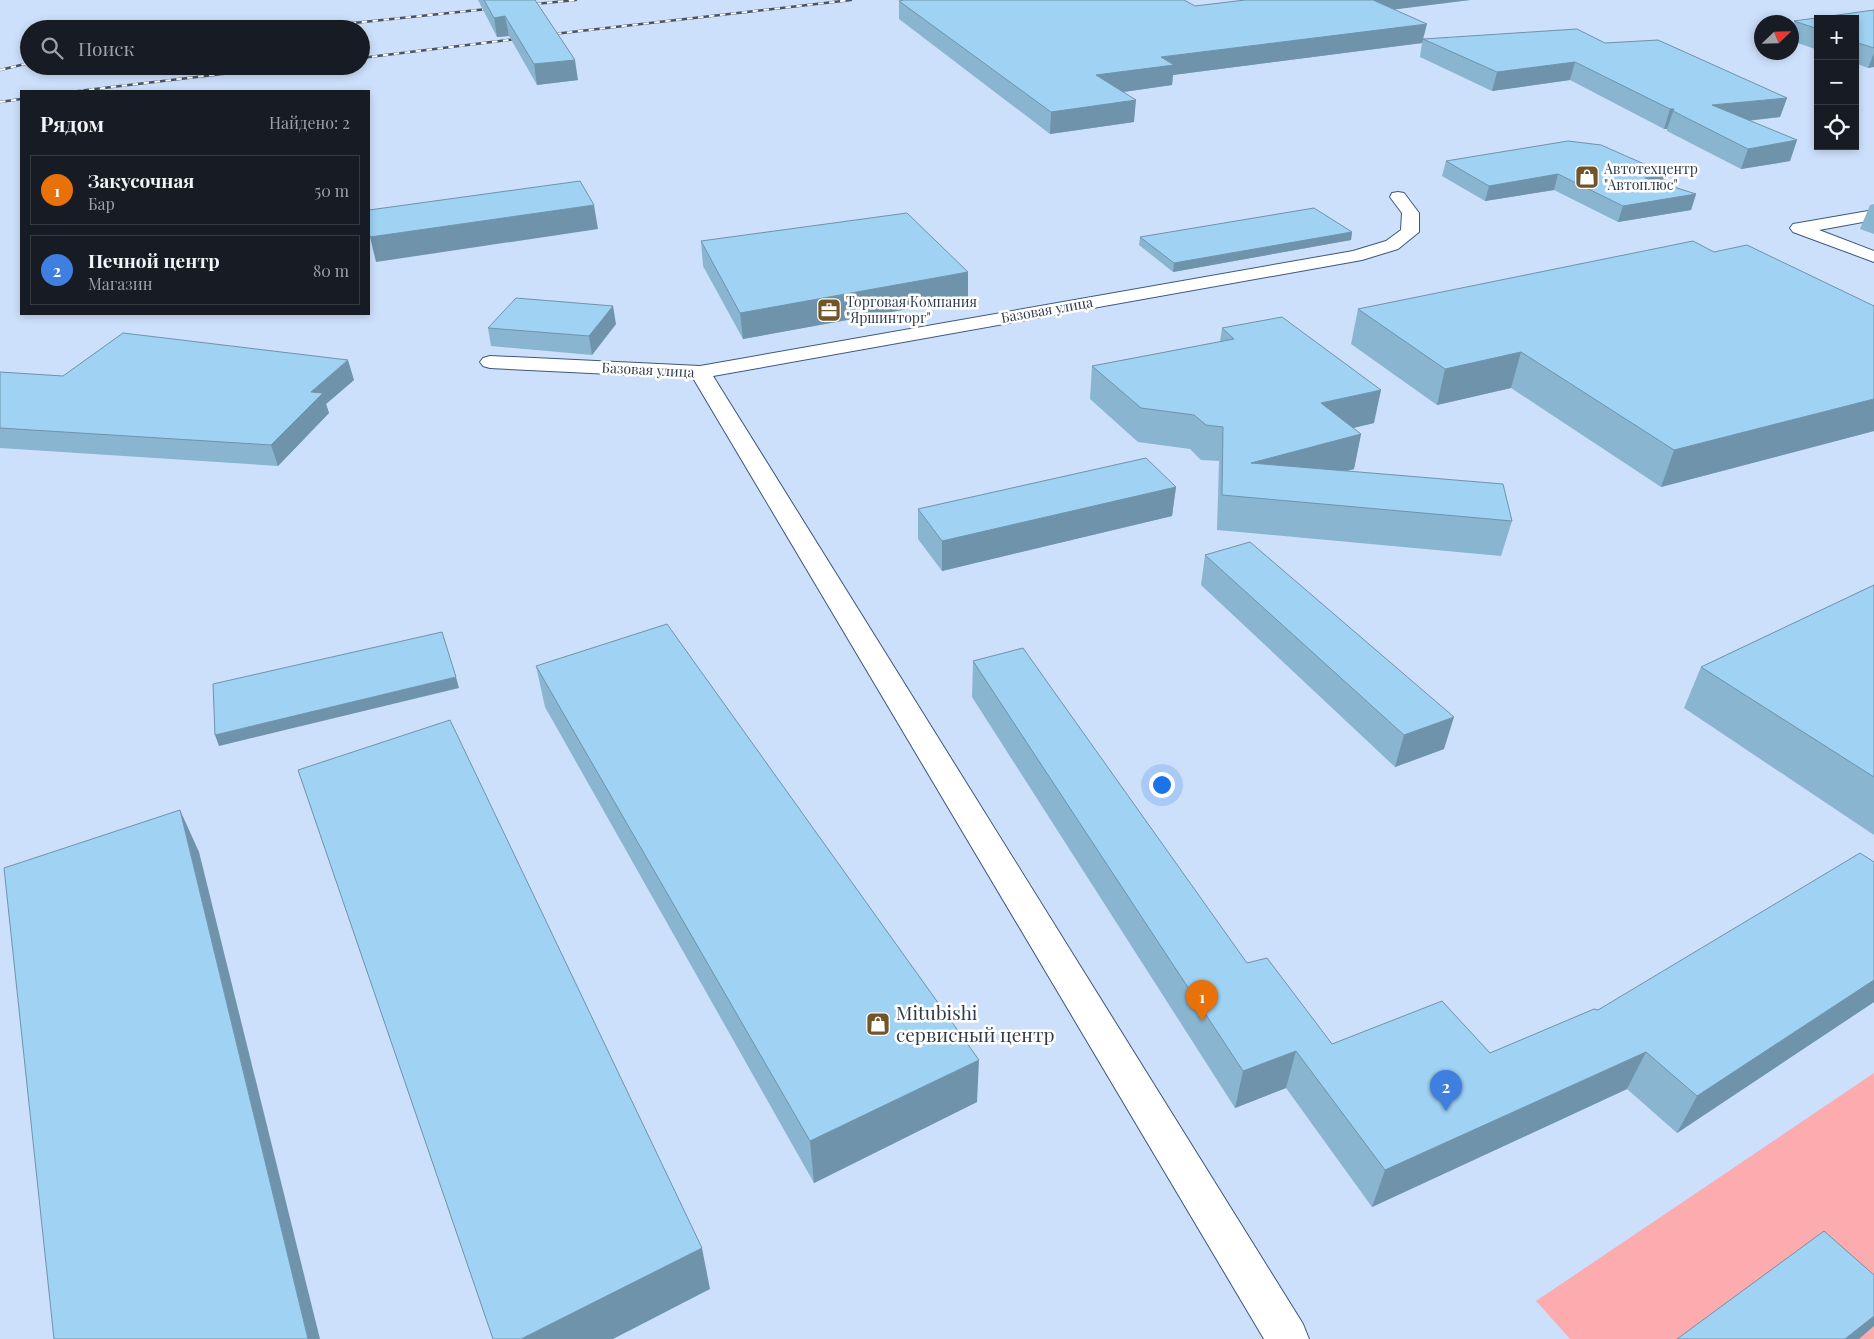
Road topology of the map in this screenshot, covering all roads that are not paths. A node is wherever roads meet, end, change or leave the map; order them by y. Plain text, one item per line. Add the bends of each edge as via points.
1 (1398, 196) dead end
2 (1874, 215) edge
3 (1874, 257) edge
4 (490, 362) dead end
5 (700, 372) junction
6 (1288, 1339) edge

1 - 5 street, Базовая улица via 1411,213 1410,232 1392,245 1356,256
2 - 3 street via 1799,228
4 - 5 street, Базовая улица
5 - 6 street

